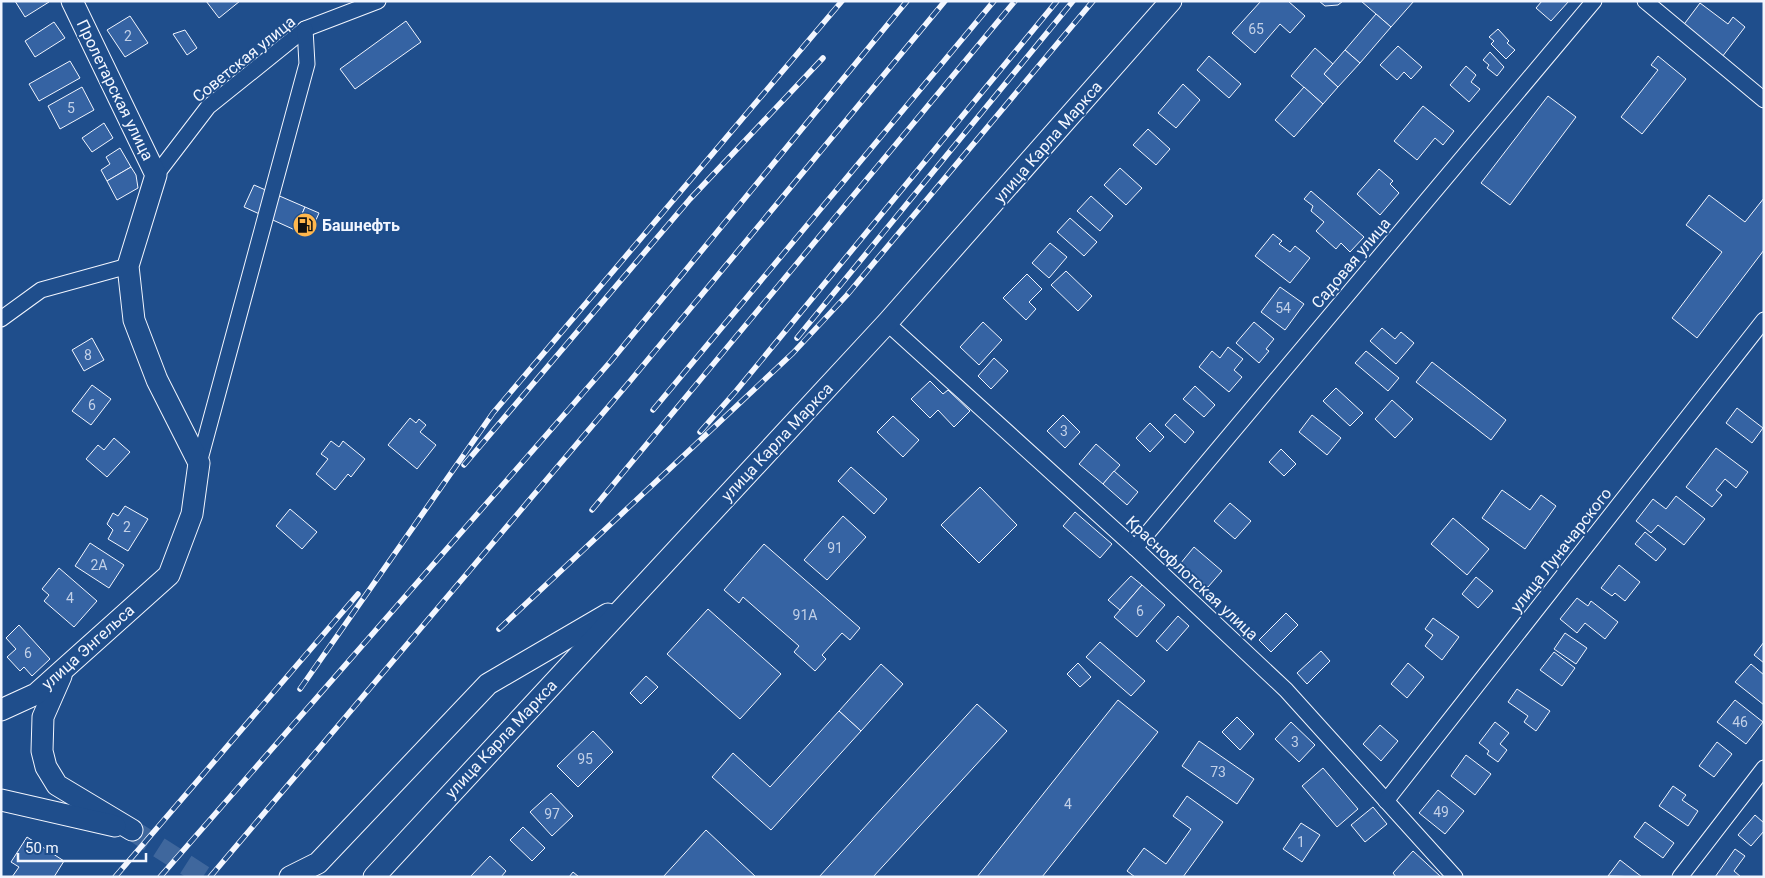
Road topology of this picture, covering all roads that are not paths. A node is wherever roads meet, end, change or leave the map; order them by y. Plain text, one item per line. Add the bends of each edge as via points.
1 (72, 1) edge
2 (378, 1) edge
3 (1171, 1) edge
4 (1594, 1) edge
5 (1645, 1) edge
6 (305, 29) junction
7 (1764, 100) edge
8 (156, 175) junction
9 (128, 266) junction
10 (1, 319) edge
11 (1764, 320) edge
12 (888, 323) junction
13 (199, 463) junction
14 (1135, 548) junction
15 (627, 602) junction
16 (64, 669) junction
17 (1, 710) edge
18 (1764, 768) edge
19 (1, 800) edge
20 (1386, 801) junction
21 (290, 877) edge
22 (374, 877) edge
23 (1455, 877) edge
24 (1680, 877) edge

1 - 8 street, Пролетарская улица
2 - 6 street, Советская улица
3 - 12 street, улица Карла Маркса
4 - 14 street, Садовая улица
5 - 7 street
6 - 8 street, Советская улица via 208,107
6 - 13 street via 307,64
8 - 9 street, Пролетарская улица
9 - 10 street via 41,290
9 - 13 street, Пролетарская улица via 134,320 157,380
11 - 20 street, улица Луначарского
12 - 14 street, Краснофлотская улица
12 - 15 street, улица Карла Маркса
13 - 16 street, улица Энгельса via 192,514 169,575
14 - 20 street, Краснофлотская улица via 1286,690
15 - 21 street via 488,684 318,863
15 - 22 street, улица Карла Маркса
16 - 17 street, улица Энгельса via 36,694
16 - 19 street via 43,717 42,751 46,767 58,785 132,830
18 - 24 street
20 - 23 street, Краснофлотская улица

